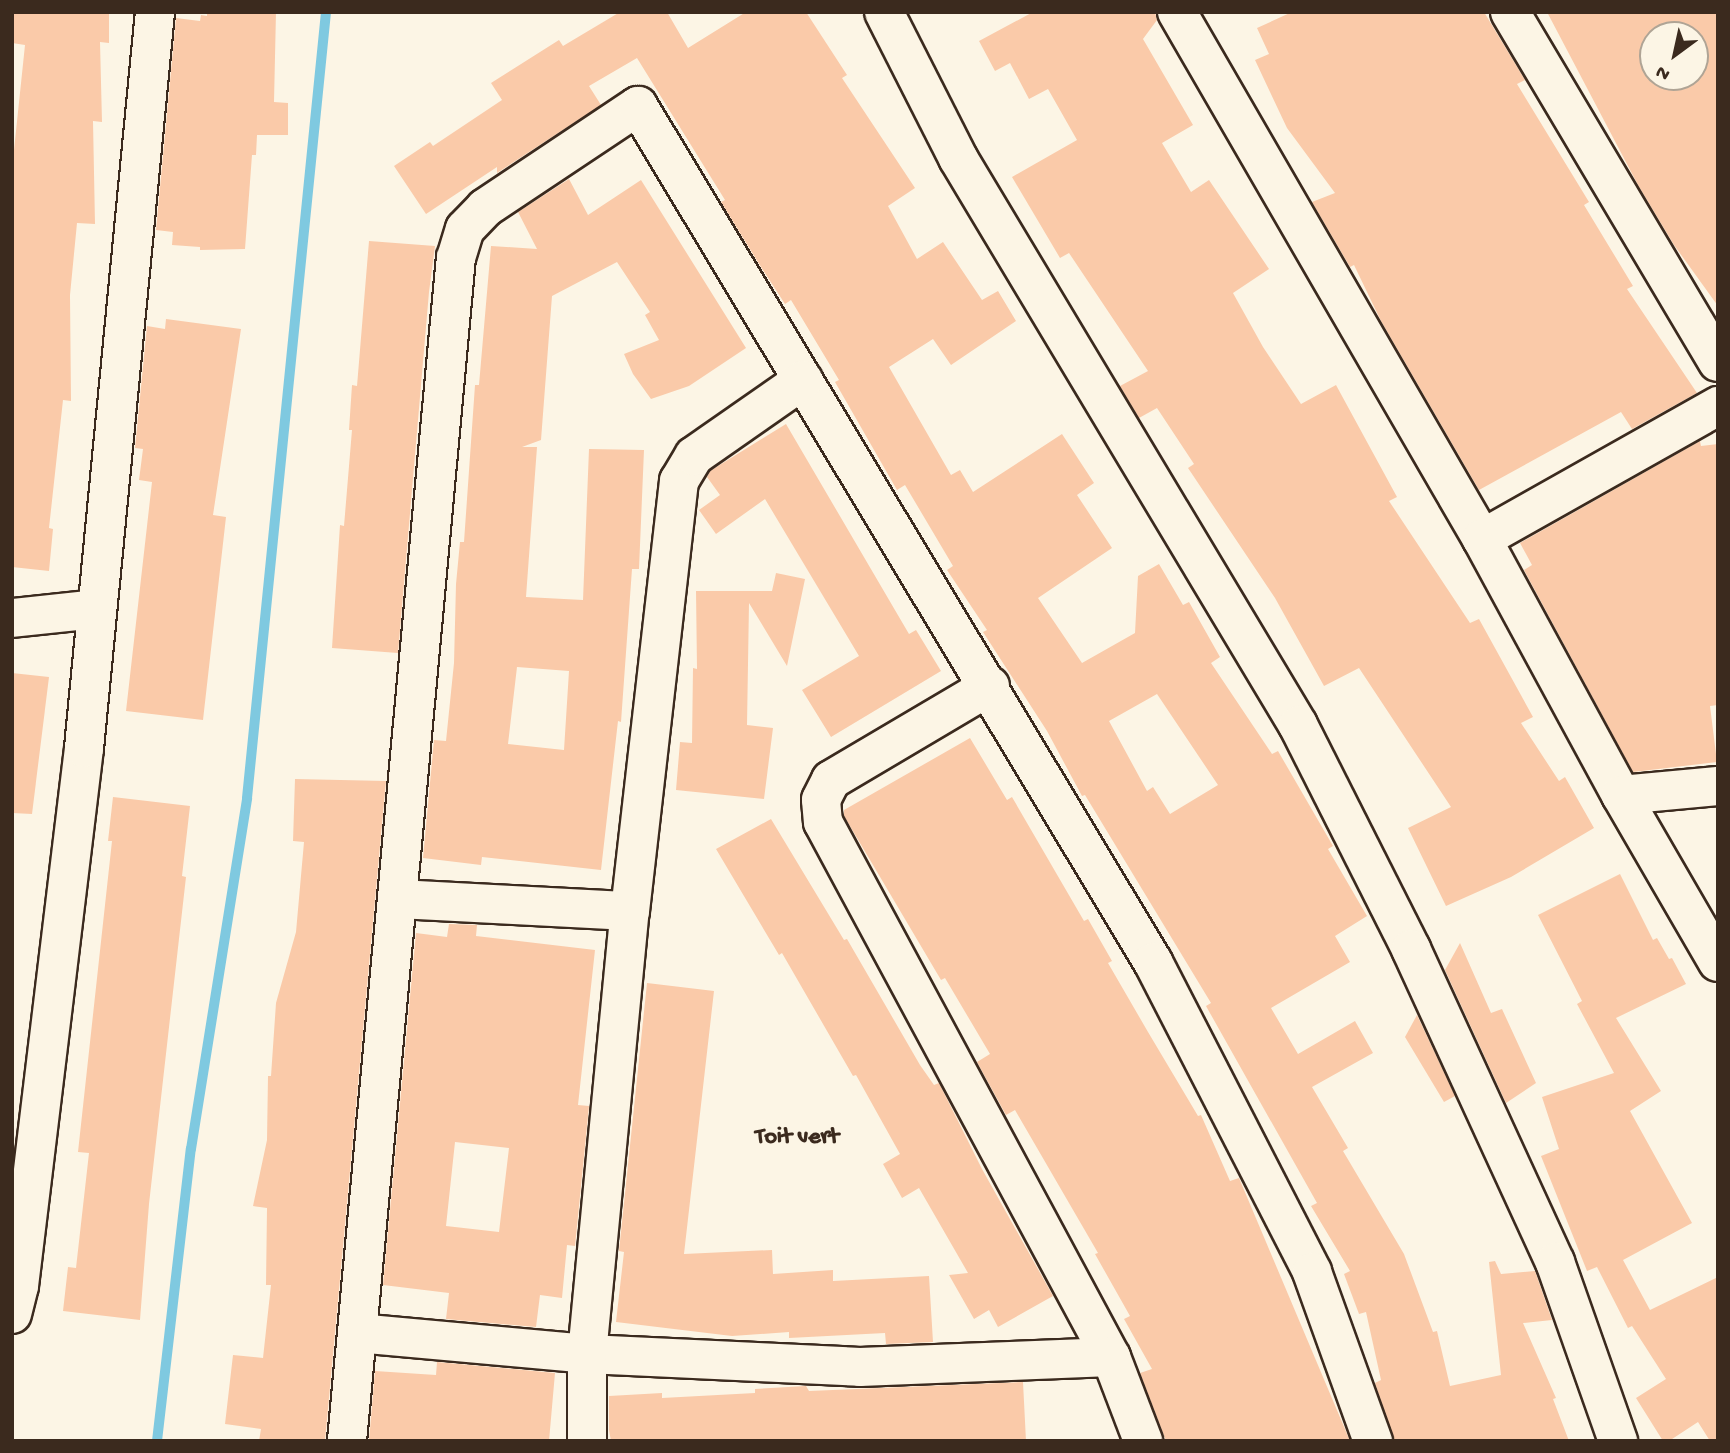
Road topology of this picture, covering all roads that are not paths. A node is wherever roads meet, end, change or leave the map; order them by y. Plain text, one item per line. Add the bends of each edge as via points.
1 (155, 12) edge
2 (884, 12) edge
3 (1510, 12) edge
4 (1179, 13) edge
5 (1718, 362) edge
6 (803, 380) junction
7 (1718, 406) edge
8 (1482, 539) junction
9 (96, 609) junction
10 (12, 618) edge
11 (990, 686) junction
12 (1718, 786) edge
13 (1621, 795) junction
14 (398, 899) junction
15 (630, 911) junction
16 (1718, 962) edge
17 (12, 1314) edge
18 (357, 1333) junction
19 (587, 1354) junction
20 (1111, 1357) junction
21 (347, 1441) edge
22 (586, 1441) edge
23 (1143, 1441) edge
24 (1373, 1441) edge
25 (1618, 1441) edge

1 - 9 street
2 - 25 street via 958,158 1298,725 1411,949 1555,1262
3 - 5 street
4 - 8 street
6 - 11 street
6 - 14 street via 638,106 485,208 466,229 456,258
6 - 15 street via 694,456 679,481
7 - 8 street
8 - 13 street
9 - 10 street
9 - 17 street via 84,748
11 - 20 street via 831,780 821,800 823,822
11 - 24 street via 1153,962 1299,1247
12 - 13 street
13 - 16 street
14 - 15 street
14 - 18 street
15 - 19 street
18 - 19 street
18 - 21 street
19 - 20 street via 860,1367
19 - 22 street
20 - 23 street

